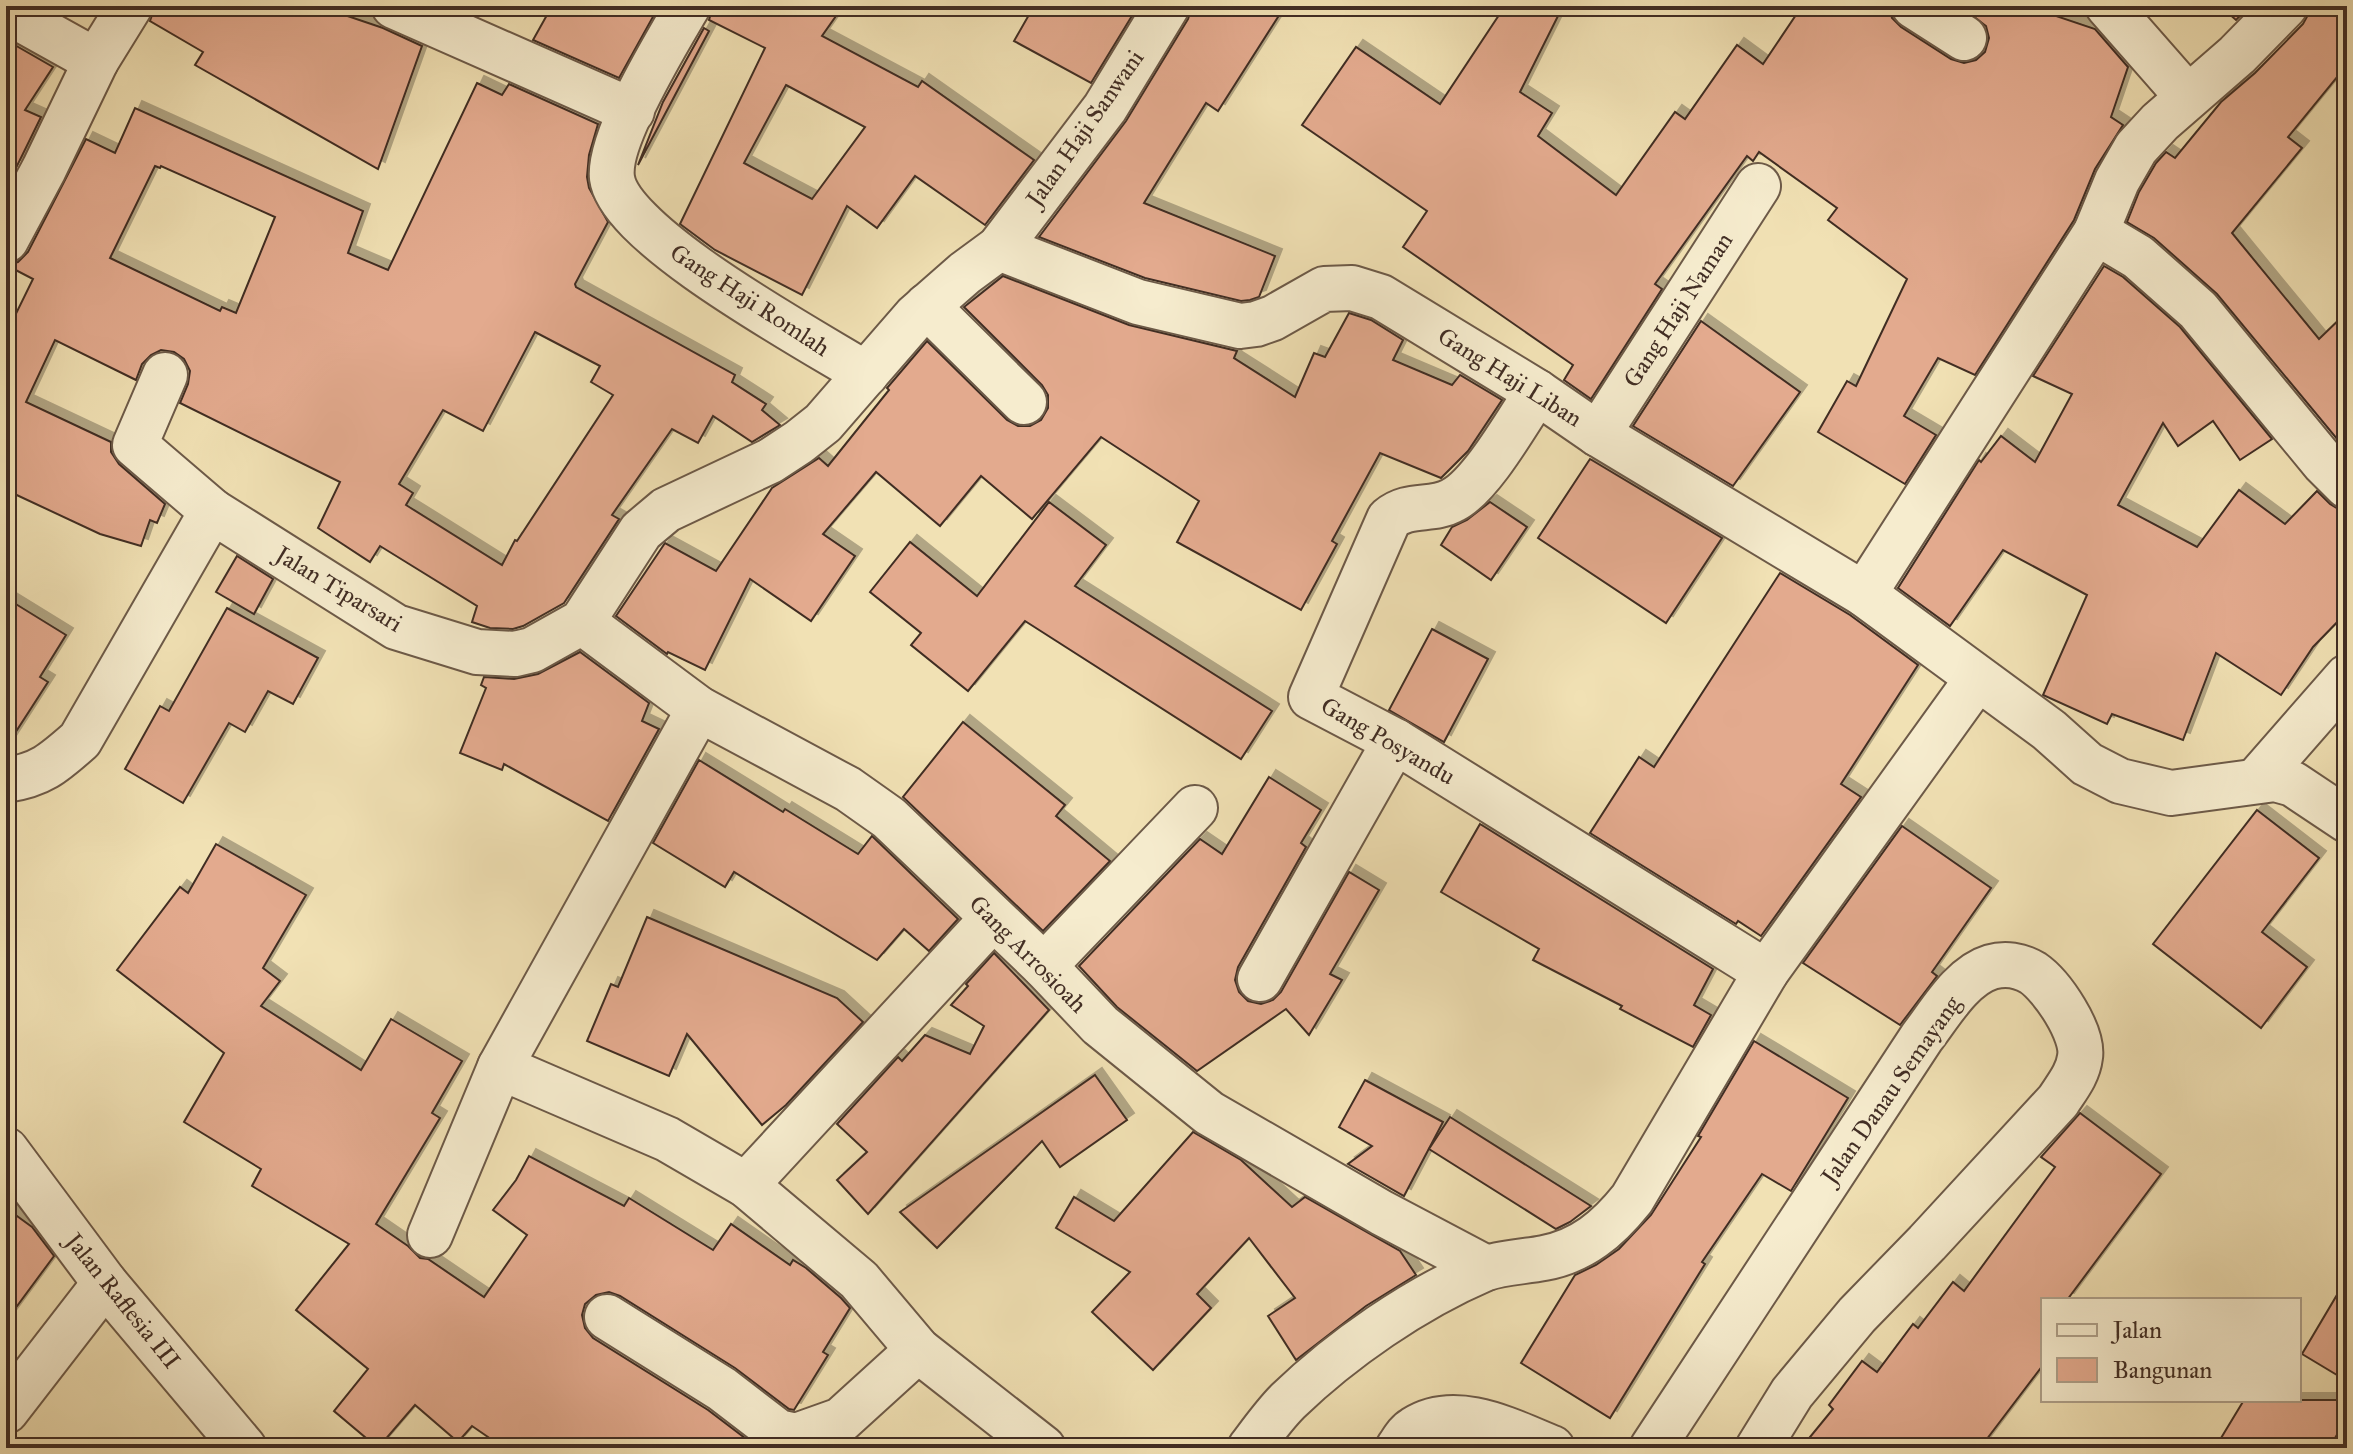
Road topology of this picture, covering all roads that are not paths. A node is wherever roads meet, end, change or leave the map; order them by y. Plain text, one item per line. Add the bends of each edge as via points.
1 (130, 6) edge
2 (394, 6) edge
3 (688, 6) edge
4 (1167, 6) edge
5 (1914, 6) edge
6 (2108, 6) edge
7 (2285, 6) edge
8 (6, 11) edge
9 (448, 17) edge
10 (1964, 38) dead end
11 (96, 61) junction
12 (2187, 96) junction
13 (632, 111) junction
14 (1758, 186) dead end
15 (2096, 232) junction
16 (6, 240) edge
17 (999, 248) junction
18 (927, 306) junction
19 (866, 374) junction
20 (165, 375) dead end
21 (1537, 392) junction
22 (1024, 402) dead end
23 (1598, 434) junction
24 (2347, 486) edge
25 (212, 511) junction
26 (1864, 594) junction
27 (582, 622) junction
28 (2347, 677) edge
29 (1977, 679) junction
30 (699, 709) junction
31 (1395, 741) junction
32 (6, 780) edge
33 (2256, 781) junction
34 (1195, 808) dead end
35 (2347, 820) edge
36 (993, 918) junction
37 (1044, 966) junction
38 (1766, 972) junction
39 (1260, 979) dead end
40 (500, 1067) junction
41 (6, 1150) edge
42 (746, 1185) junction
43 (430, 1235) dead end
44 (1486, 1268) junction
45 (105, 1283) junction
46 (607, 1317) dead end
47 (918, 1350) junction
48 (6, 1411) edge
49 (244, 1448) edge
50 (1043, 1448) edge
51 (1250, 1448) edge
52 (1398, 1448) edge
53 (1552, 1448) edge
54 (1652, 1448) edge
55 (1758, 1448) edge

1 - 11 street
2 - 9 street
3 - 13 street, Gang Haji Romlah
4 - 17 street, Jalan Haji Sanwani via 1105,108
5 - 10 street
6 - 12 street
7 - 12 street
8 - 11 street
9 - 13 street
11 - 16 street
12 - 15 street via 2136,148
13 - 19 street, Gang Haji Romlah via 622,130 612,177 627,208 683,261
14 - 23 street, Gang Haji Naman
15 - 24 street via 2138,257 2198,310
15 - 26 street
17 - 18 street, Jalan Tiparsari
17 - 21 street, Gang Haji Liban via 1138,302 1240,326 1273,318 1324,289 1352,288 1381,297
18 - 19 street, Jalan Tiparsari
18 - 22 street
19 - 27 street, Jalan Tiparsari via 799,442 652,521
20 - 25 street, Jalan Tiparsari via 135,445
21 - 23 street, Gang Haji Liban
21 - 31 street, Gang Posyandu via 1464,493 1443,505 1398,511 1389,519 1318,675 1311,697
23 - 26 street, Gang Haji Liban
25 - 27 street, Jalan Tiparsari via 396,627 431,640 477,652 515,654
25 - 32 street via 80,740 30,777
26 - 29 street, Gang Haji Liban
27 - 30 street, Gang Arrosioah
28 - 33 street
29 - 33 street, Gang Haji Liban via 2087,764 2120,781 2171,793
29 - 38 street
30 - 36 street, Gang Arrosioah via 869,803
30 - 40 street
31 - 38 street, Gang Posyandu
31 - 39 street
33 - 35 street, Gang Haji Liban via 2293,784
34 - 37 street
36 - 37 street, Gang Arrosioah
36 - 42 street
37 - 44 street, Gang Arrosioah via 1100,1025 1209,1113
38 - 44 street via 1632,1199 1611,1224 1565,1253
40 - 42 street via 667,1139
40 - 43 street
41 - 45 street, Jalan Raflesia III
42 - 47 street via 859,1280
44 - 51 street via 1343,1352 1286,1403
45 - 48 street
45 - 49 street, Jalan Raflesia III
46 - 47 street via 722,1389 778,1432 796,1436 841,1420
47 - 50 street
52 - 53 street via 1411,1430 1439,1417 1470,1419
54 - 55 street, Jalan Danau Semayang via 1948,1002 1973,976 1989,968 2007,964 2035,974 2077,1032 2081,1055 2072,1080 1857,1315 1792,1393

